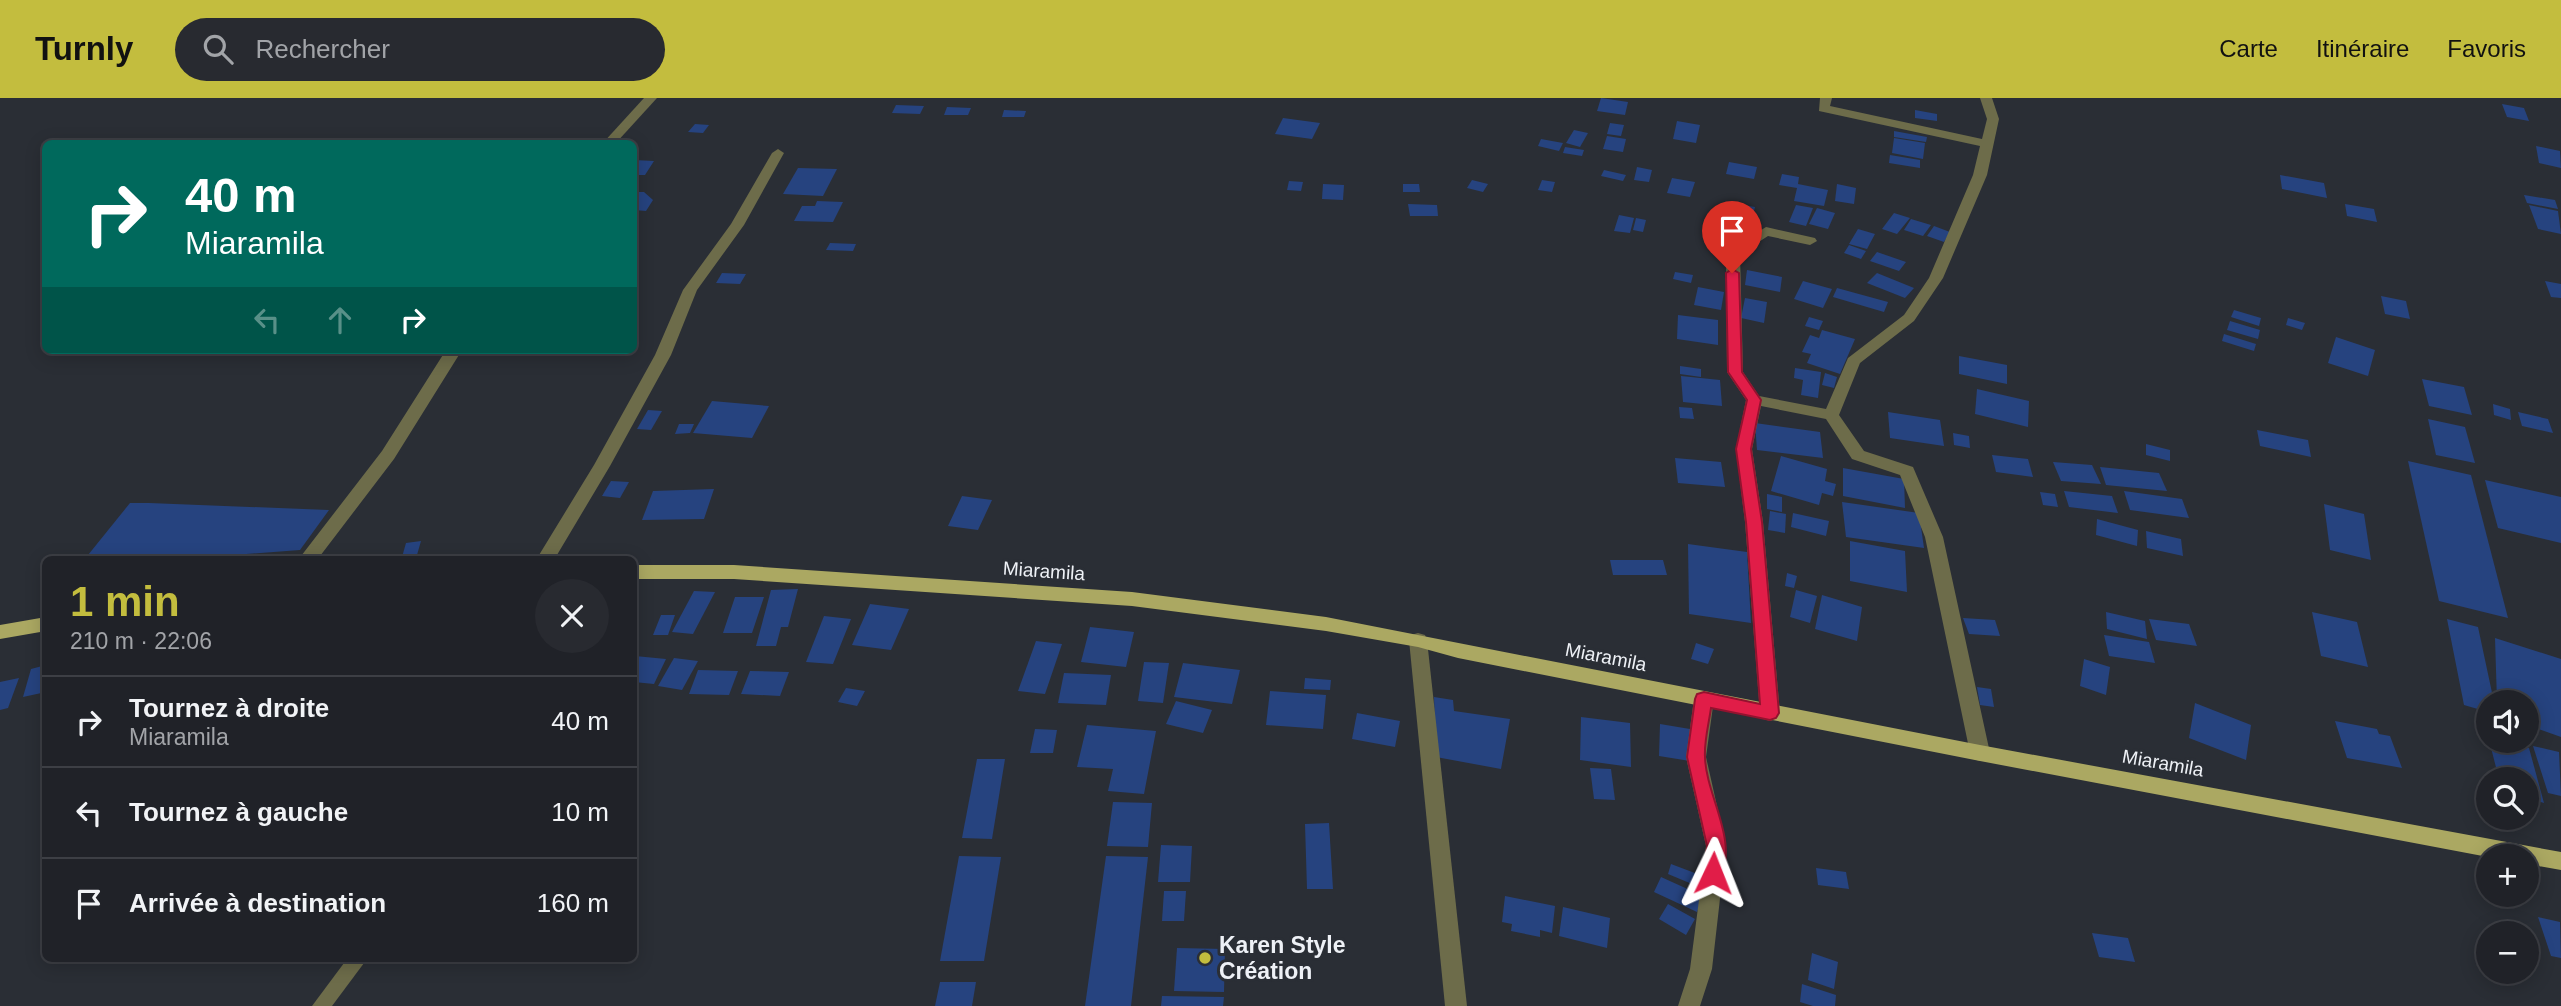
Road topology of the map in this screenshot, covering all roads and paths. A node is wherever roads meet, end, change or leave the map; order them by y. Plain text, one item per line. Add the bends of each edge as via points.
1 (651, 98) edge
2 (1826, 98) edge
3 (1986, 98) edge
4 (612, 140) edge
5 (1987, 144) junction
6 (778, 153) dead end
7 (1811, 241) dead end
8 (451, 354) edge
9 (1754, 400) junction
10 (1831, 415) junction
11 (310, 556) edge
12 (547, 556) edge
13 (637, 572) edge
14 (42, 625) edge
15 (0, 632) edge
16 (1418, 640) junction
17 (1704, 699) junction
18 (1770, 713) junction
19 (1980, 753) junction
20 (2561, 861) edge
21 (356, 962) edge
22 (321, 1006) edge
23 (1457, 1006) edge
24 (1689, 1006) edge

1 - 4 street
2 - 5 street via 1823,107
3 - 5 street via 1993,119
5 - 10 street via 1976,185 1936,278 1909,318 1853,361
6 - 12 street via 737,225 690,290 663,355
7 - 9 street via 1766,231 1733,252 1735,372
8 - 11 street via 388,454
9 - 10 street
9 - 18 street via 1744,449
10 - 19 street via 1858,455 1907,471 1934,537
13 - 16 main road, Miaramila via 734,572 1132,599
14 - 15 main road
16 - 17 main road, Miaramila
16 - 23 street
17 - 18 main road, Miaramila
17 - 24 street via 1696,757 1716,846 1701,970
18 - 19 main road, Miaramila
19 - 20 main road, Miaramila
21 - 22 lane

